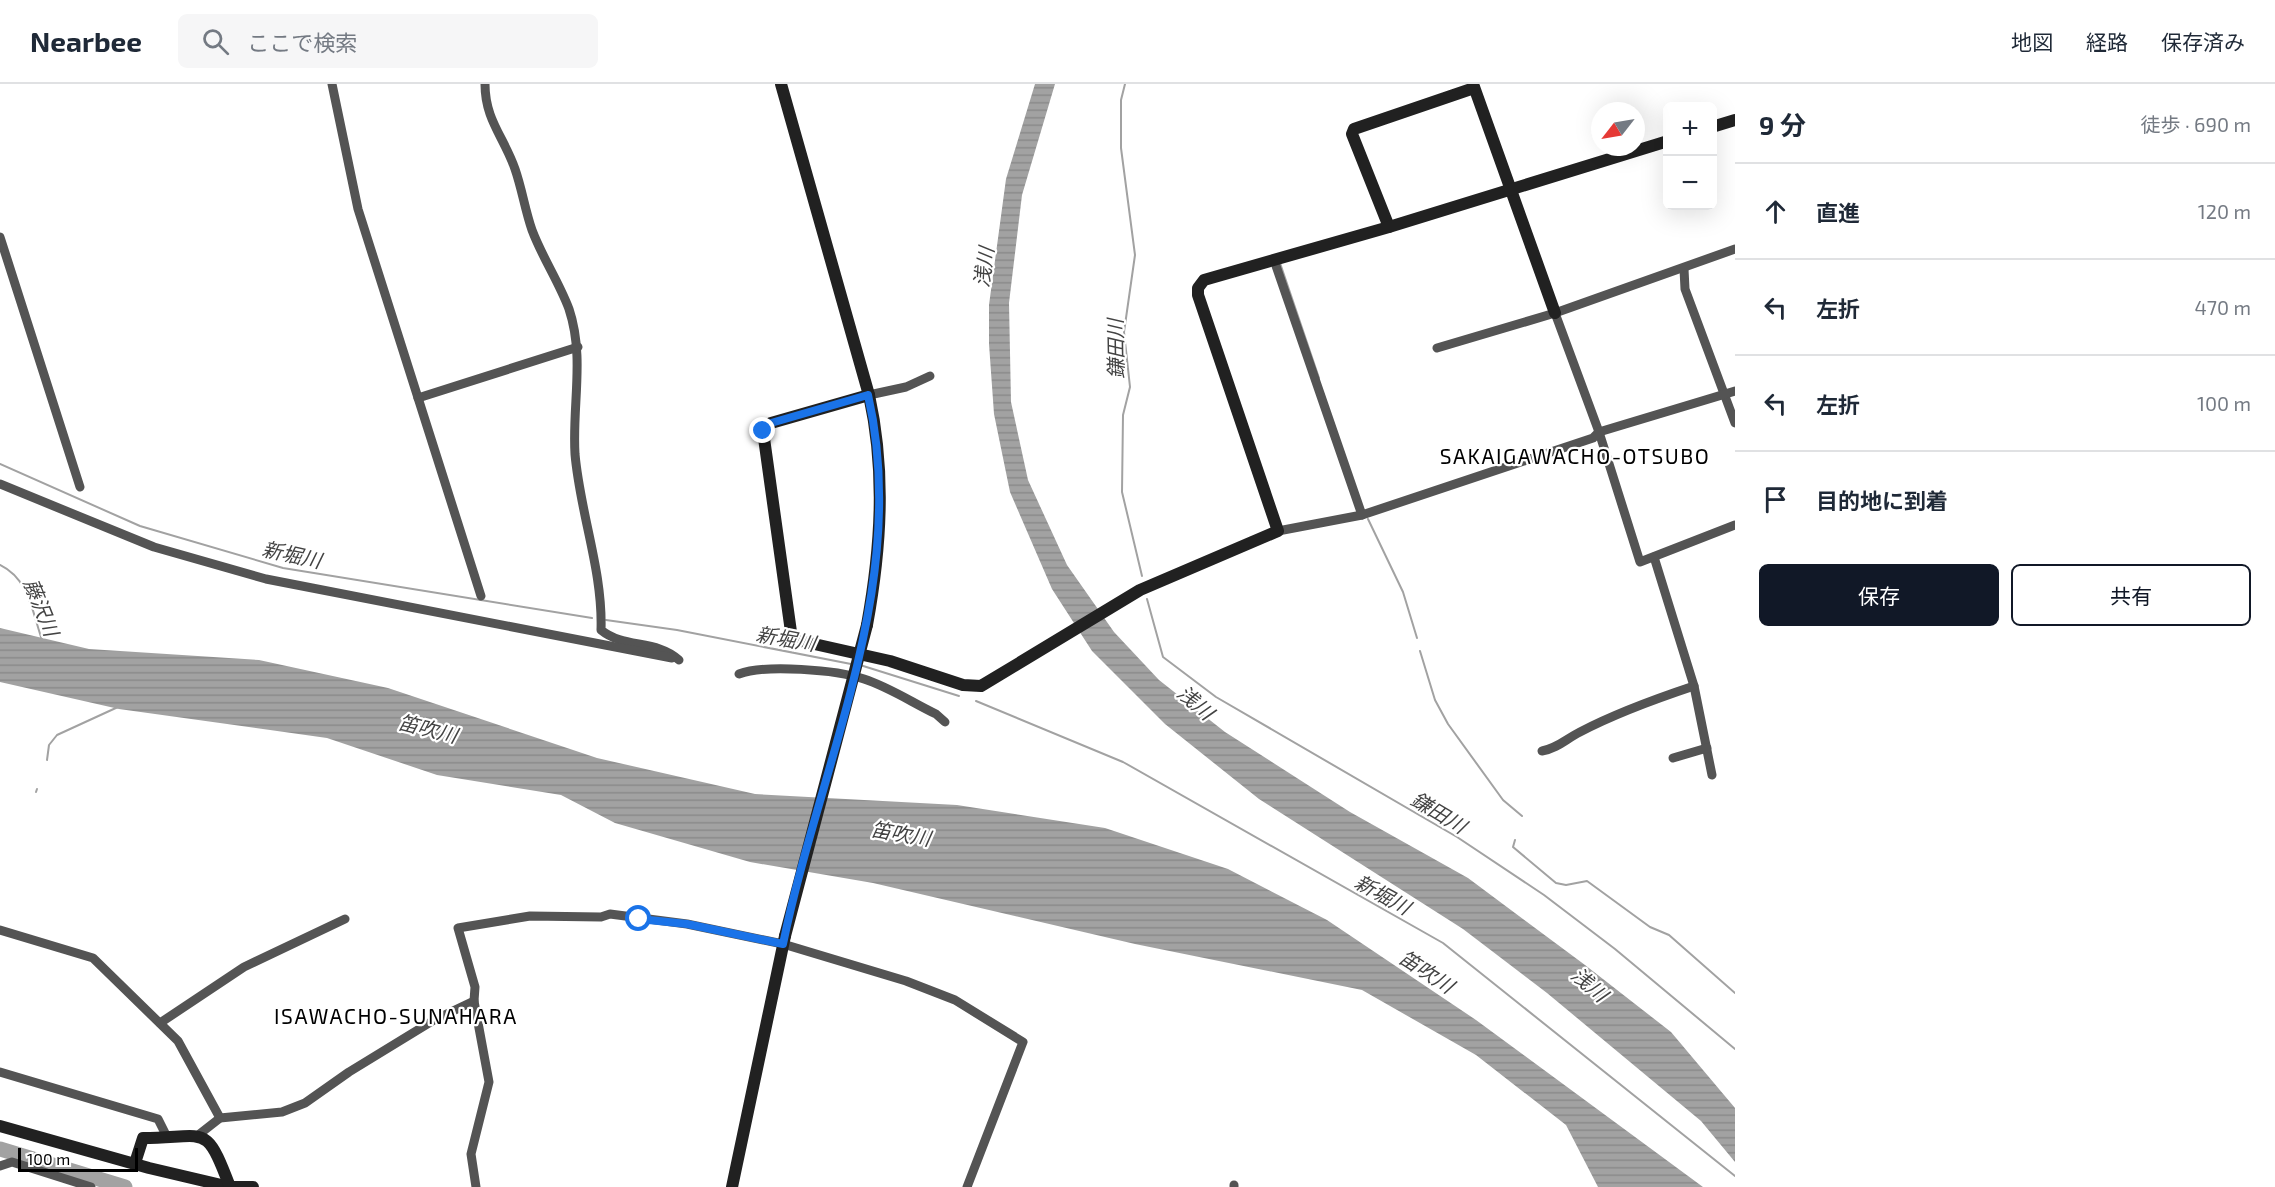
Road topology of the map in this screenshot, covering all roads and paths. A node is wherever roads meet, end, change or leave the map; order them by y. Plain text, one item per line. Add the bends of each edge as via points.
1 (332, 84) edge
2 (485, 84) edge
3 (781, 84) edge
4 (1473, 86) edge
5 (1735, 120) edge
6 (1717, 126) edge
7 (1663, 143) edge
8 (1513, 189) junction
9 (1389, 227) junction
10 (0, 237) edge
11 (1735, 249) edge
12 (1274, 260) junction
13 (1684, 269) junction
14 (1556, 313) junction
15 (578, 347) junction
16 (1437, 348) dead end
17 (930, 376) dead end
18 (1735, 391) edge
19 (868, 395) junction
20 (1725, 396) junction
21 (418, 398) junction
22 (1735, 423) edge
23 (1599, 432) junction
24 (0, 484) edge
25 (80, 487) dead end
26 (1362, 515) junction
27 (1735, 525) edge
28 (1278, 531) junction
29 (1654, 557) junction
30 (481, 596) dead end
31 (739, 674) dead end
32 (1694, 686) junction
33 (945, 722) dead end
34 (1707, 748) junction
35 (1542, 751) dead end
36 (1673, 758) dead end
37 (1712, 776) dead end
38 (345, 919) dead end
39 (0, 930) edge
40 (784, 940) junction
41 (474, 1001) junction
42 (160, 1023) junction
43 (0, 1072) edge
44 (219, 1118) junction
45 (1, 1129) edge
46 (197, 1136) junction
47 (167, 1137) junction
48 (135, 1163) junction
49 (0, 1166) edge
50 (91, 1187) edge
51 (230, 1187) edge
52 (253, 1187) edge
53 (476, 1187) edge
54 (732, 1187) edge
55 (967, 1187) edge

1 - 21 street via 358,209
2 - 15 street via 485,101 494,128 515,167 533,231 568,309
3 - 19 street
4 - 8 street
4 - 9 street via 1354,129 1352,134
5 - 6 street
7 - 8 street
8 - 9 street
8 - 14 street
9 - 12 street
10 - 25 street
11 - 13 street
12 - 26 street
12 - 28 street via 1211,275 1201,284 1198,295
13 - 14 street
13 - 20 street via 1685,289
14 - 16 street
14 - 23 street
15 - 21 street
15 - 24 street via 576,454 602,612 601,630 611,638 668,649 675,659 266,579 154,548
17 - 19 street via 906,387
18 - 20 street
19 - 28 street via 771,423 763,431 792,639 890,661 973,687 994,681 1156,582
19 - 40 street, bridge via 878,442 878,558 867,625
20 - 22 street
20 - 23 street
21 - 30 street
23 - 26 street via 1593,438
23 - 29 street via 1640,562
26 - 28 street
27 - 29 street
29 - 32 street
31 - 33 street via 754,668 865,679
32 - 34 street
32 - 35 street via 1617,714 1556,748
34 - 36 street
34 - 37 street
38 - 42 street via 244,967
39 - 42 street via 93,958
40 - 41 street via 610,914 510,918 459,928 475,987
40 - 54 street
40 - 55 street via 945,995 1023,1042
41 - 44 street via 434,1020 305,1103 282,1112
41 - 53 street via 489,1082 471,1154
42 - 44 street via 178,1041
43 - 47 street via 158,1119
44 - 46 street
45 - 48 street
46 - 47 street
46 - 51 street via 208,1140 218,1152
47 - 48 street via 143,1138
48 - 51 street
49 - 50 street via 12,1162
51 - 52 street

